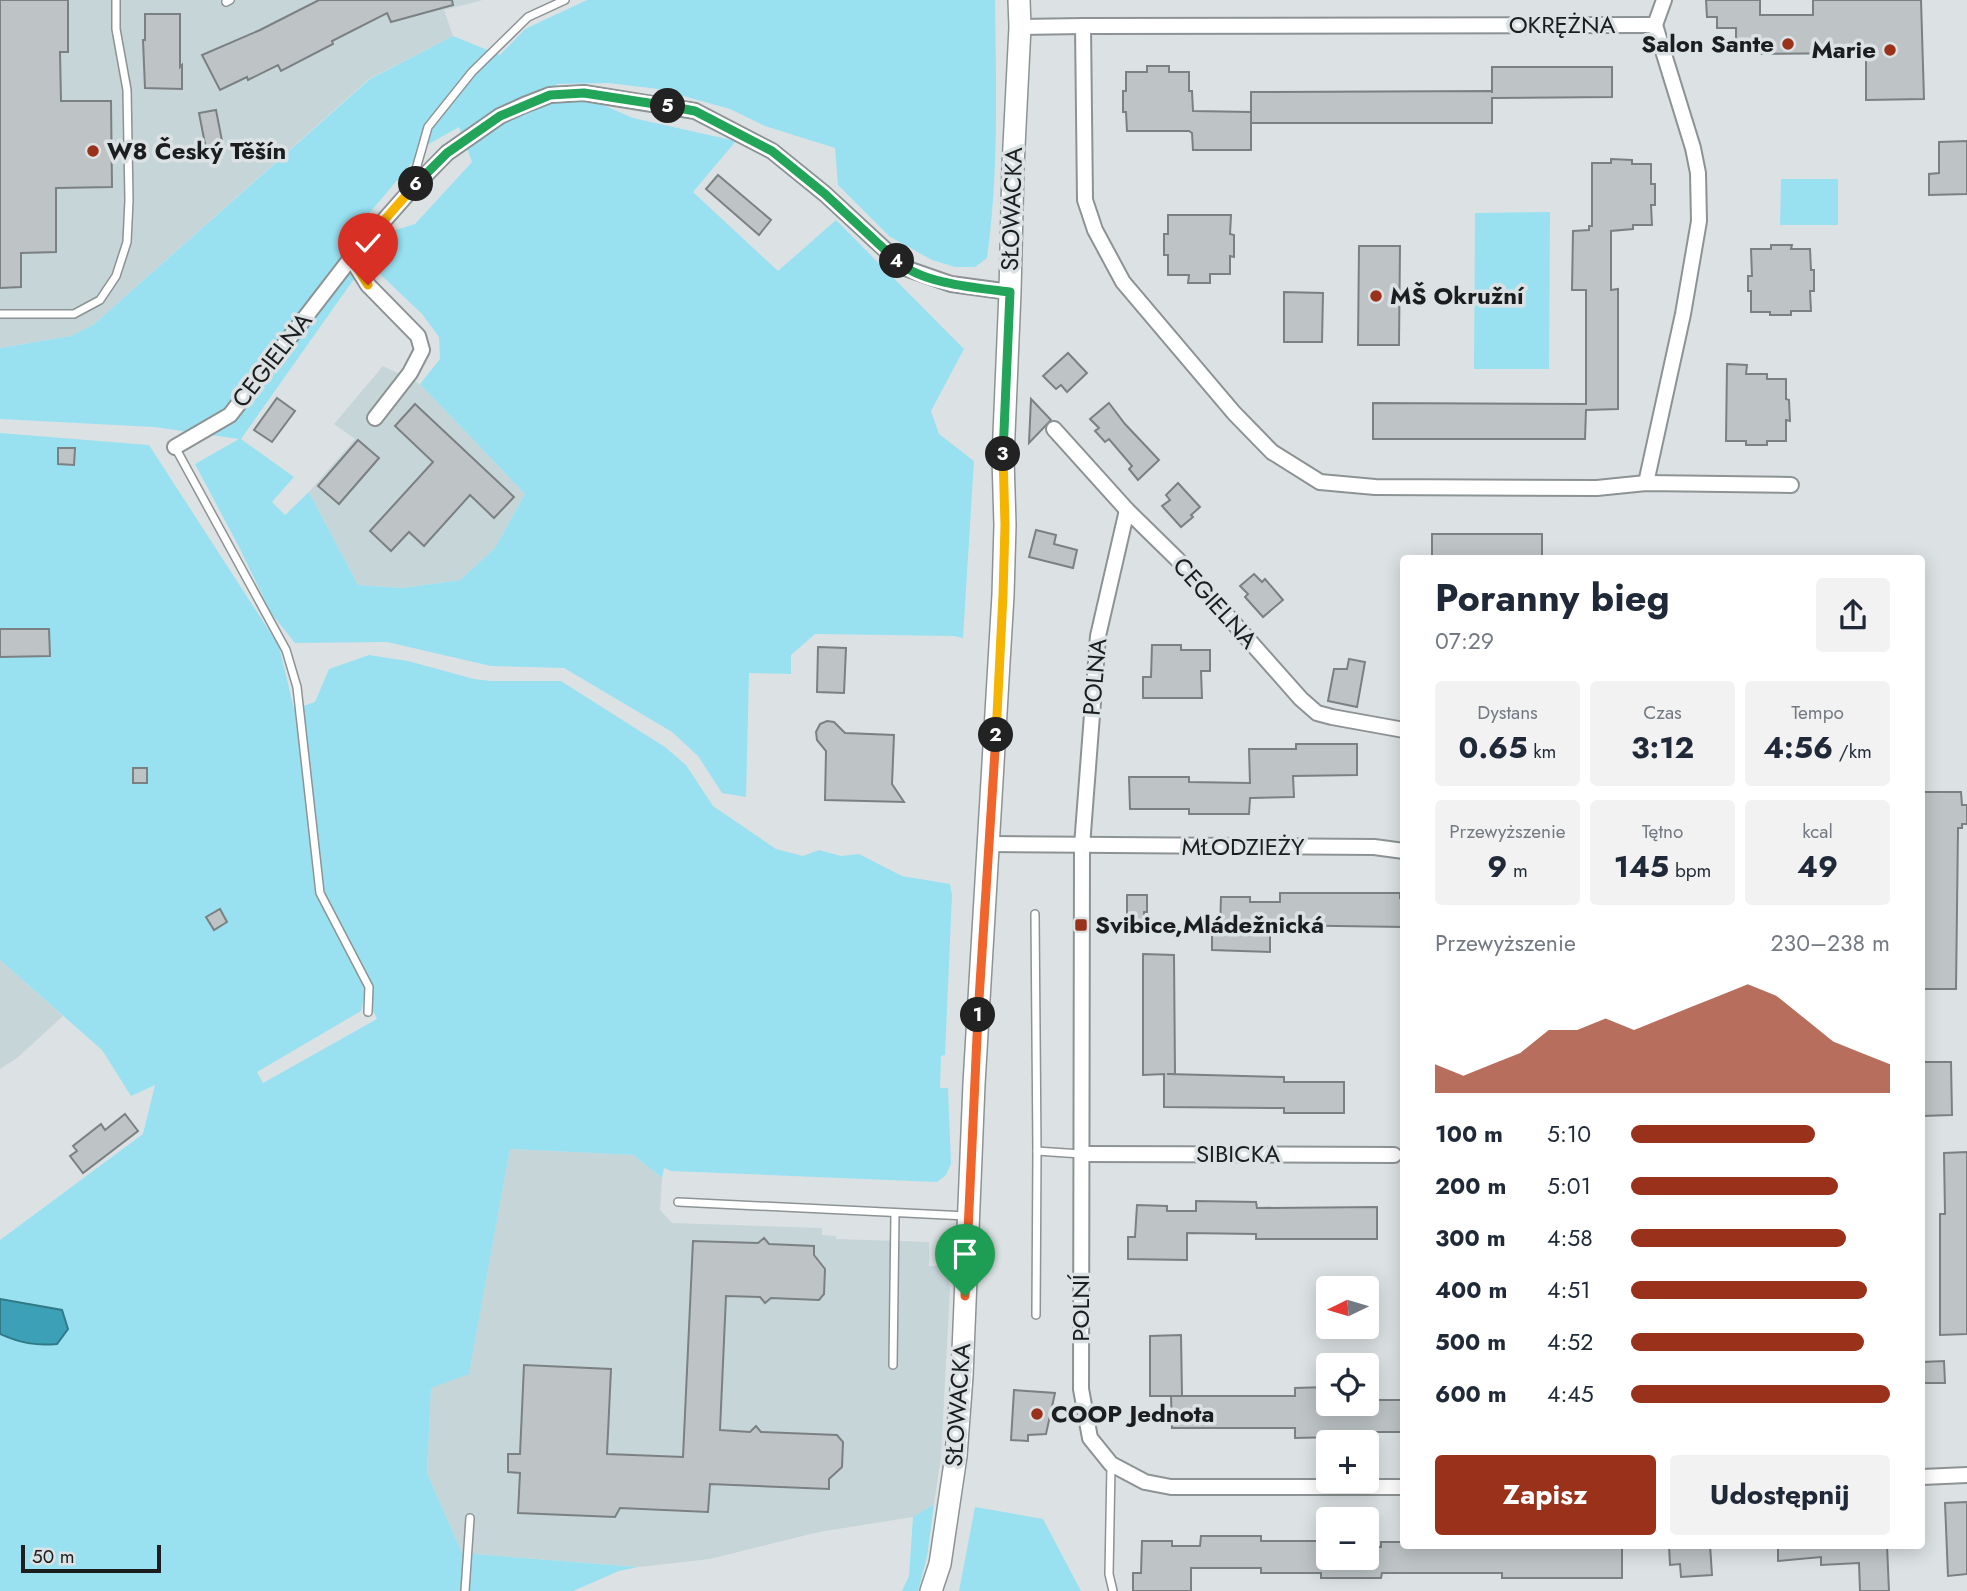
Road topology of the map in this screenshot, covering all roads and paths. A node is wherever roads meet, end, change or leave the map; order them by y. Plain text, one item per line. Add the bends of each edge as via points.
1 (116, 0) edge
2 (565, 0) edge
3 (1019, 0) edge
4 (1664, 0) edge
5 (1655, 25) junction
6 (1083, 26) junction
7 (1020, 27) junction
8 (410, 191) junction
9 (351, 258) junction
10 (1010, 292) junction
11 (0, 314) edge
12 (375, 418) dead end
13 (1054, 429) dead end
14 (175, 447) joint
15 (1646, 483) junction
16 (1791, 485) dead end
17 (1127, 510) junction
18 (1400, 729) edge
19 (990, 844) junction
20 (1082, 846) junction
21 (1400, 850) edge
22 (1035, 914) dead end
23 (368, 1012) dead end
24 (1037, 1151) junction
25 (1081, 1153) junction
26 (1394, 1155) dead end
27 (678, 1202) dead end
28 (895, 1213) junction
29 (967, 1216) junction
30 (1036, 1315) dead end
31 (893, 1366) dead end
32 (1111, 1464) junction
33 (1967, 1475) edge
34 (1925, 1477) edge
35 (1400, 1487) edge
36 (470, 1518) dead end
37 (465, 1591) edge
38 (932, 1591) edge
39 (1113, 1591) edge

1 - 11 lane via 116,29 127,90 129,200 127,242 116,276 100,300 74,314
2 - 8 lane via 528,17 472,72 428,127
3 - 7 street, SŁOWACKA
4 - 5 street
5 - 6 street, OKRĘŻNA
5 - 15 street via 1693,148 1699,221
6 - 7 street, OKRĘŻNA
6 - 15 street via 1085,200 1095,230 1123,282 1272,452 1320,482 1375,487 1597,488
7 - 10 street, SŁOWACKA
8 - 9 street, CEGIELNA
8 - 10 street, CEGIELNA via 447,153 500,116 550,95 584,93 695,111 772,151 905,268 951,284
9 - 12 street via 368,285 418,336 422,350
9 - 14 street, CEGIELNA via 230,415
10 - 19 street, SŁOWACKA via 1003,595
13 - 17 street, CEGIELNA
14 - 23 lane via 286,650 297,687 320,893 369,987
15 - 16 street
17 - 18 street, CEGIELNA via 1317,713
17 - 20 street, POLNA via 1098,636
19 - 20 street, MŁODZIEŻY
19 - 29 street, SŁOWACKA
20 - 21 street, MŁODZIEŻY
20 - 25 street, POLNÍ
22 - 24 lane
24 - 25 lane
24 - 30 lane
25 - 26 street, SIBICKA
25 - 32 street, POLNÍ via 1081,1389 1090,1438
27 - 28 lane
28 - 29 lane
28 - 31 lane
29 - 38 street, SŁOWACKA via 956,1456
32 - 35 street, POLNÍ via 1146,1482 1171,1487
32 - 39 lane via 1109,1574
33 - 34 street
36 - 37 lane

